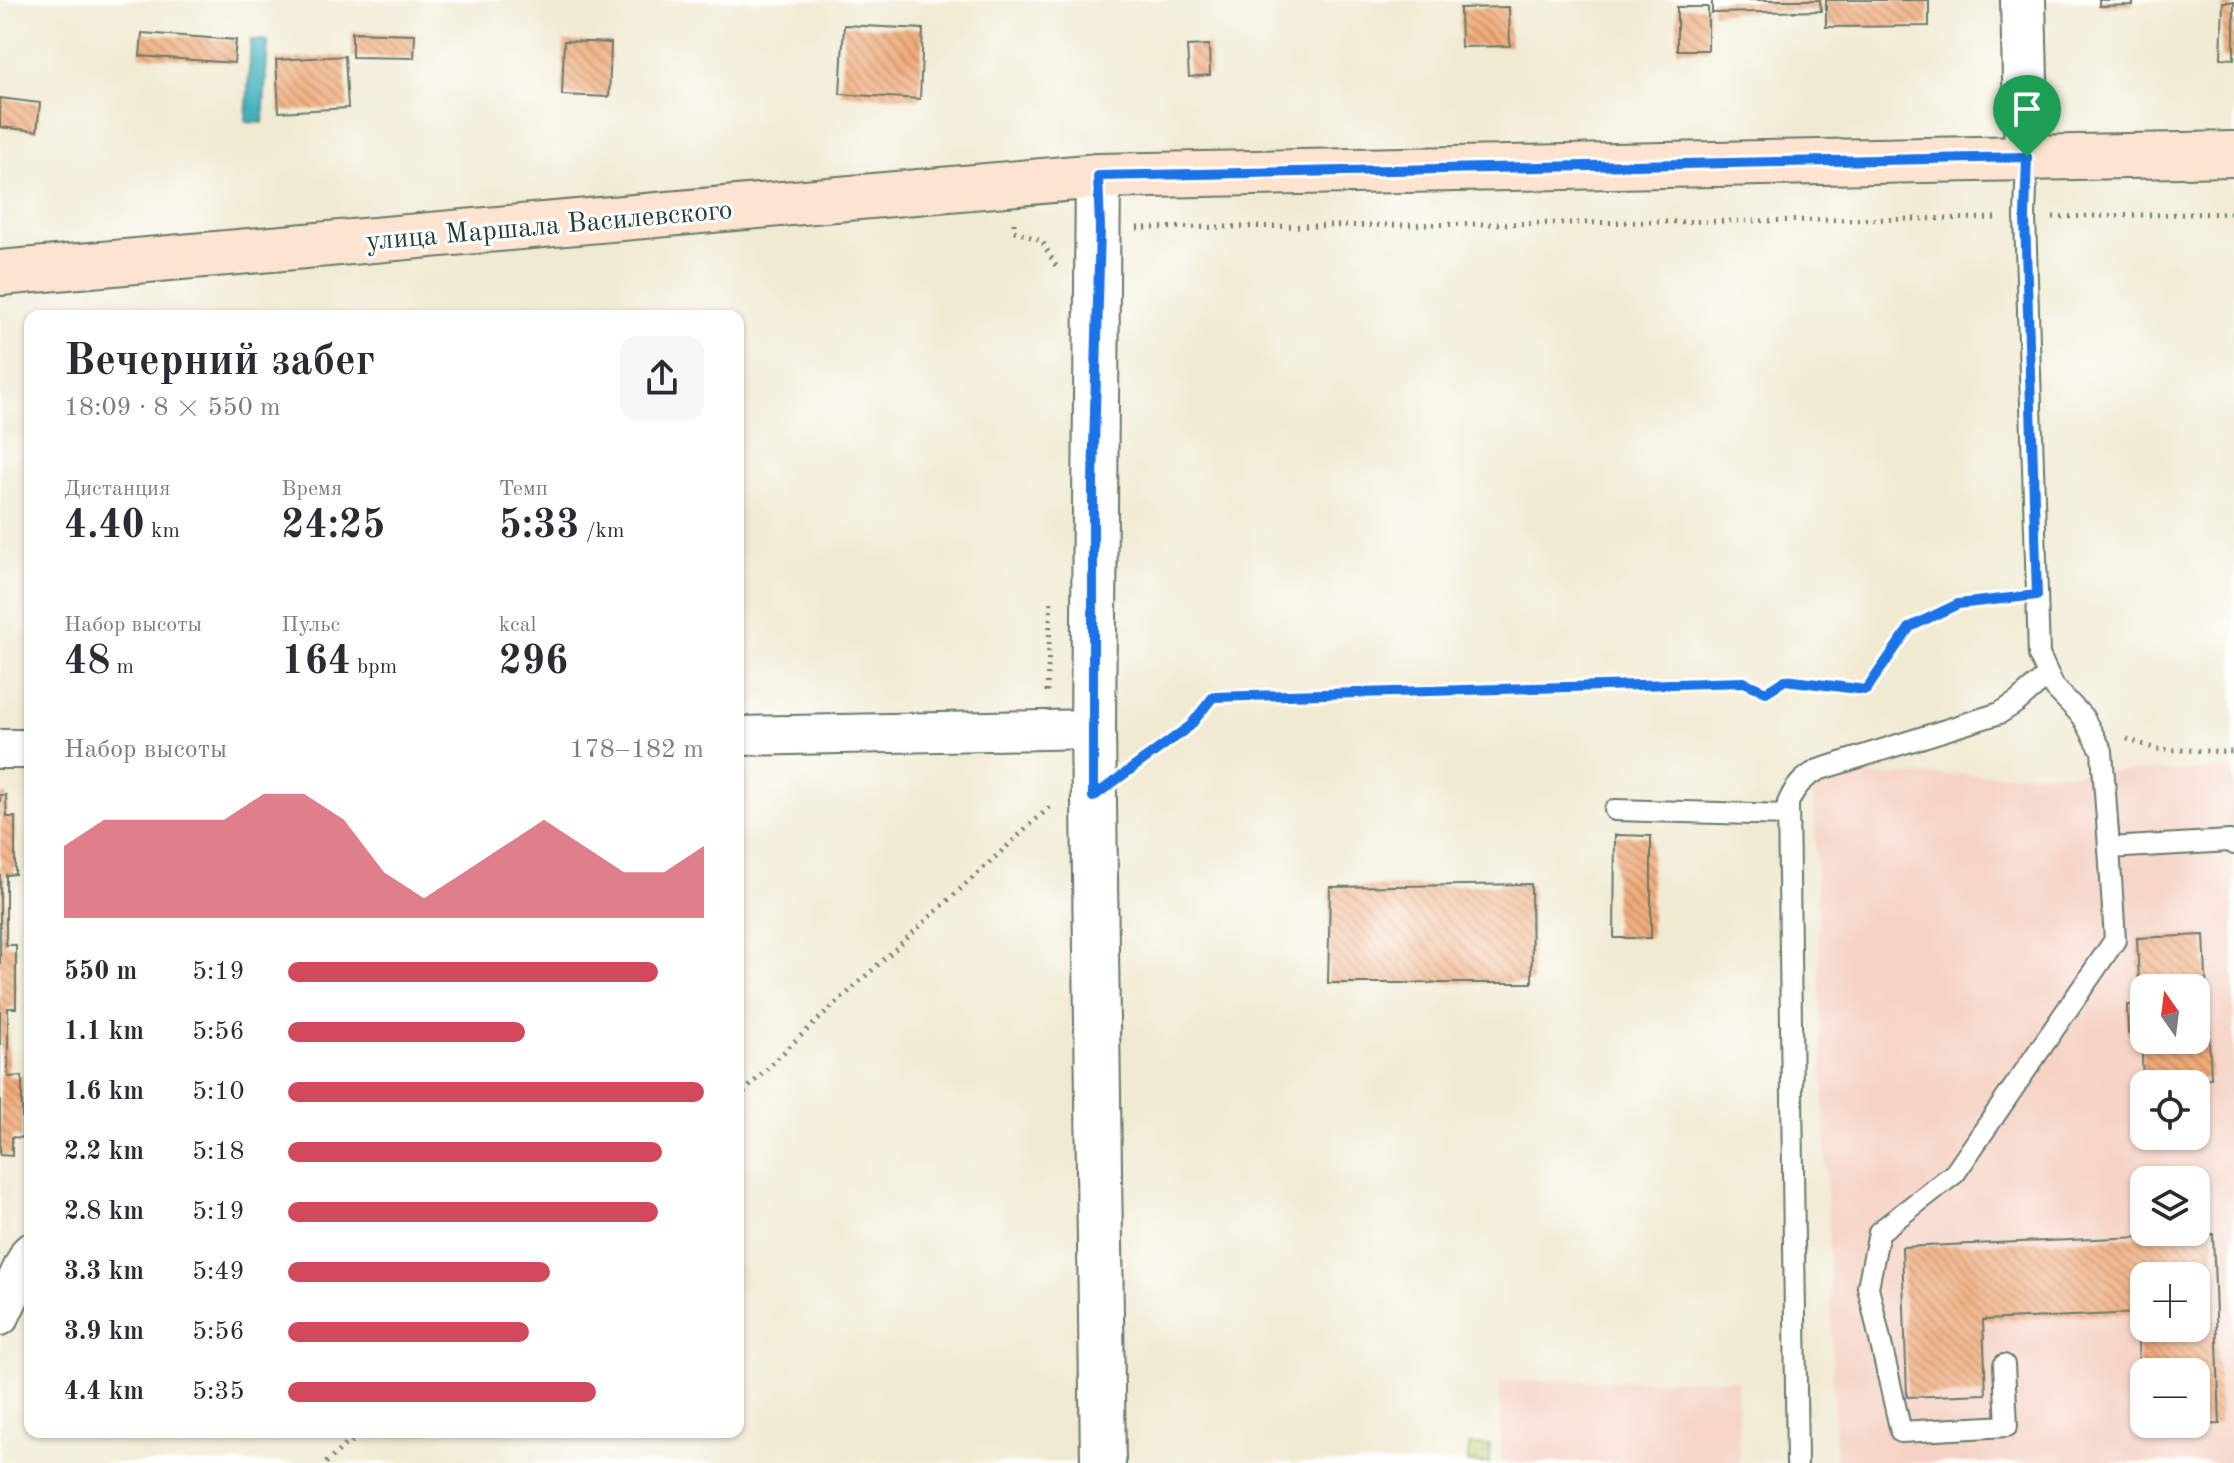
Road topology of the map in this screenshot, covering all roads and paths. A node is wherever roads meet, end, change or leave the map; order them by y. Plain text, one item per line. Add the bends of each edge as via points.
1 (2023, 0) edge
2 (2234, 154) edge
3 (2027, 157) junction
4 (1098, 176) junction
5 (1012, 182) junction
6 (2234, 213) edge
7 (2025, 217) junction
8 (1100, 228) junction
9 (0, 273) edge
10 (1062, 276) dead end
11 (2037, 595) junction
12 (2047, 676) junction
13 (2083, 717) junction
14 (744, 736) edge
15 (0, 749) edge
16 (24, 749) edge
17 (2234, 752) edge
18 (1093, 765) junction
19 (1615, 810) dead end
20 (1788, 815) junction
21 (2233, 842) edge
22 (2109, 848) junction
23 (744, 1092) edge
24 (24, 1266) edge
25 (0, 1316) edge
26 (2004, 1365) dead end
27 (357, 1438) edge
28 (326, 1463) edge
29 (1103, 1463) edge
30 (1797, 1463) edge

1 - 3 street
2 - 3 main road, улица Маршала Василевского
3 - 4 main road, улица Маршала Василевского
3 - 7 lane
4 - 5 main road, улица Маршала Василевского
4 - 8 street
5 - 9 main road, улица Маршала Василевского
5 - 10 path via 1014,231 1042,241
6 - 7 path
7 - 8 path
7 - 11 lane
8 - 18 street
11 - 12 lane via 2039,655
11 - 18 path via 1958,604 1910,627 1866,690 1785,680 1766,692 1744,682 1213,697 1190,726
12 - 13 lane
12 - 20 lane via 2000,713 1804,777 1788,803
13 - 17 path via 2156,749
13 - 22 lane via 2102,751
14 - 18 street
15 - 16 street
18 - 23 path
18 - 29 street
19 - 20 lane
20 - 30 lane
21 - 22 lane
22 - 26 lane via 2115,940 1955,1173 1879,1232 1868,1287 1901,1432 2007,1426
24 - 25 street
27 - 28 path

